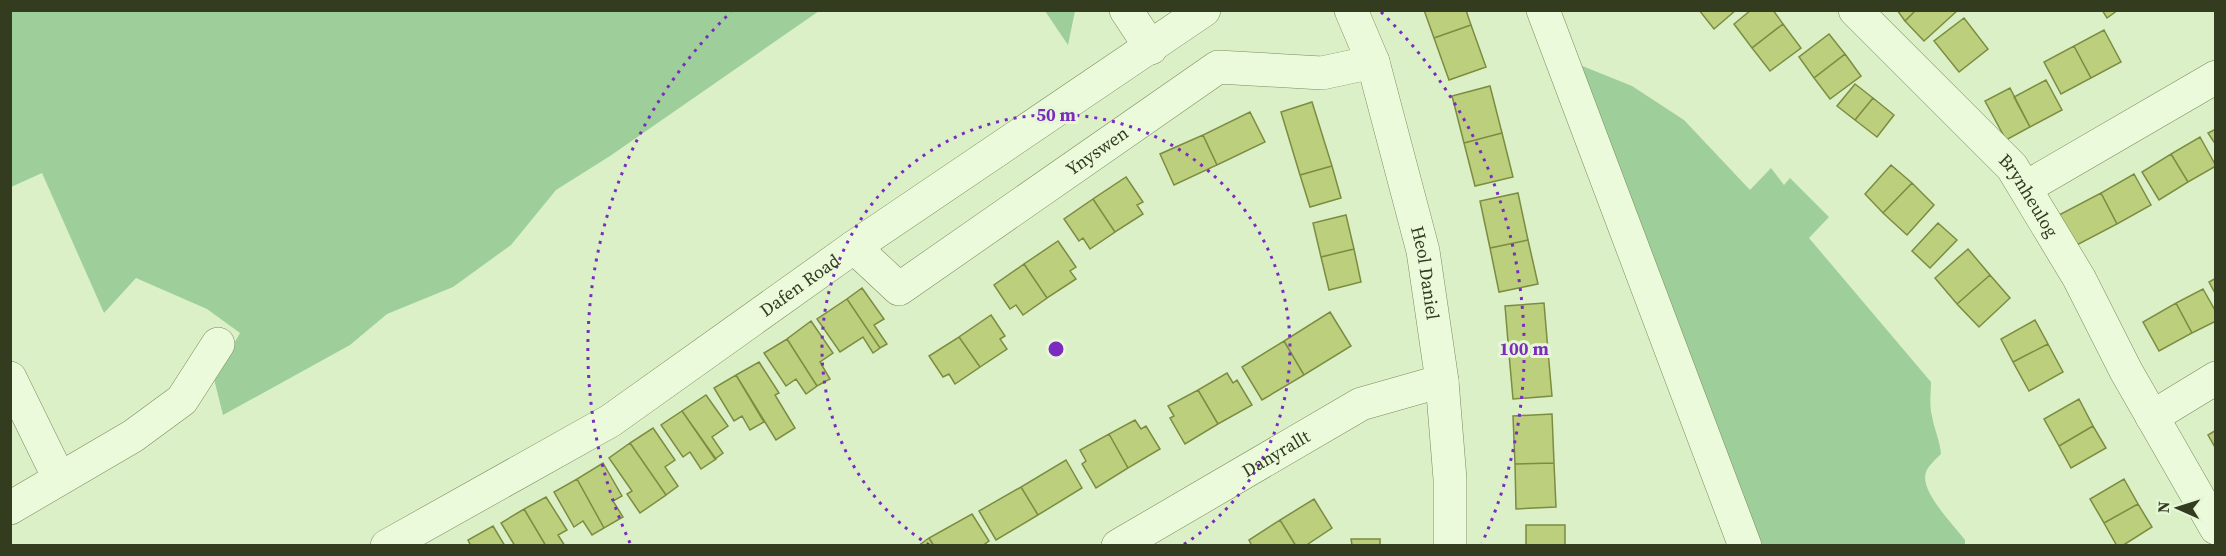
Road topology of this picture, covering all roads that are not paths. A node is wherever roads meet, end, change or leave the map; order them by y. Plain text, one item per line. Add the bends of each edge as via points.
1 (1126, 10) edge
2 (1204, 10) edge
3 (1351, 10) edge
4 (1543, 10) edge
5 (1855, 10) edge
6 (1151, 48) junction
7 (1373, 62) junction
8 (2216, 77) edge
9 (2025, 188) junction
10 (854, 247) junction
11 (218, 344) dead end
12 (10, 378) edge
13 (2216, 378) edge
14 (1442, 381) junction
15 (2152, 417) junction
16 (59, 478) junction
17 (10, 508) edge
18 (2216, 528) edge
19 (387, 546) edge
20 (1118, 546) edge
21 (1450, 546) edge
22 (1745, 546) edge

1 - 6 street
2 - 6 street, Dafen Road
3 - 7 street, Heol Daniel
4 - 22 street
5 - 9 street, Brynheulog via 2012,167
6 - 10 street, Dafen Road
7 - 10 street, Ynyswen via 1322,73 1218,67 899,290
7 - 14 street, Heol Daniel via 1423,251
8 - 9 street
9 - 15 street, Brynheulog via 2079,278
10 - 19 street, Dafen Road via 610,421
11 - 16 street via 182,400 133,436
12 - 16 street
13 - 15 street
14 - 20 street, Danyrallt via 1361,404
14 - 21 street, Heol Daniel via 1450,479
15 - 18 street, Brynheulog
16 - 17 street

